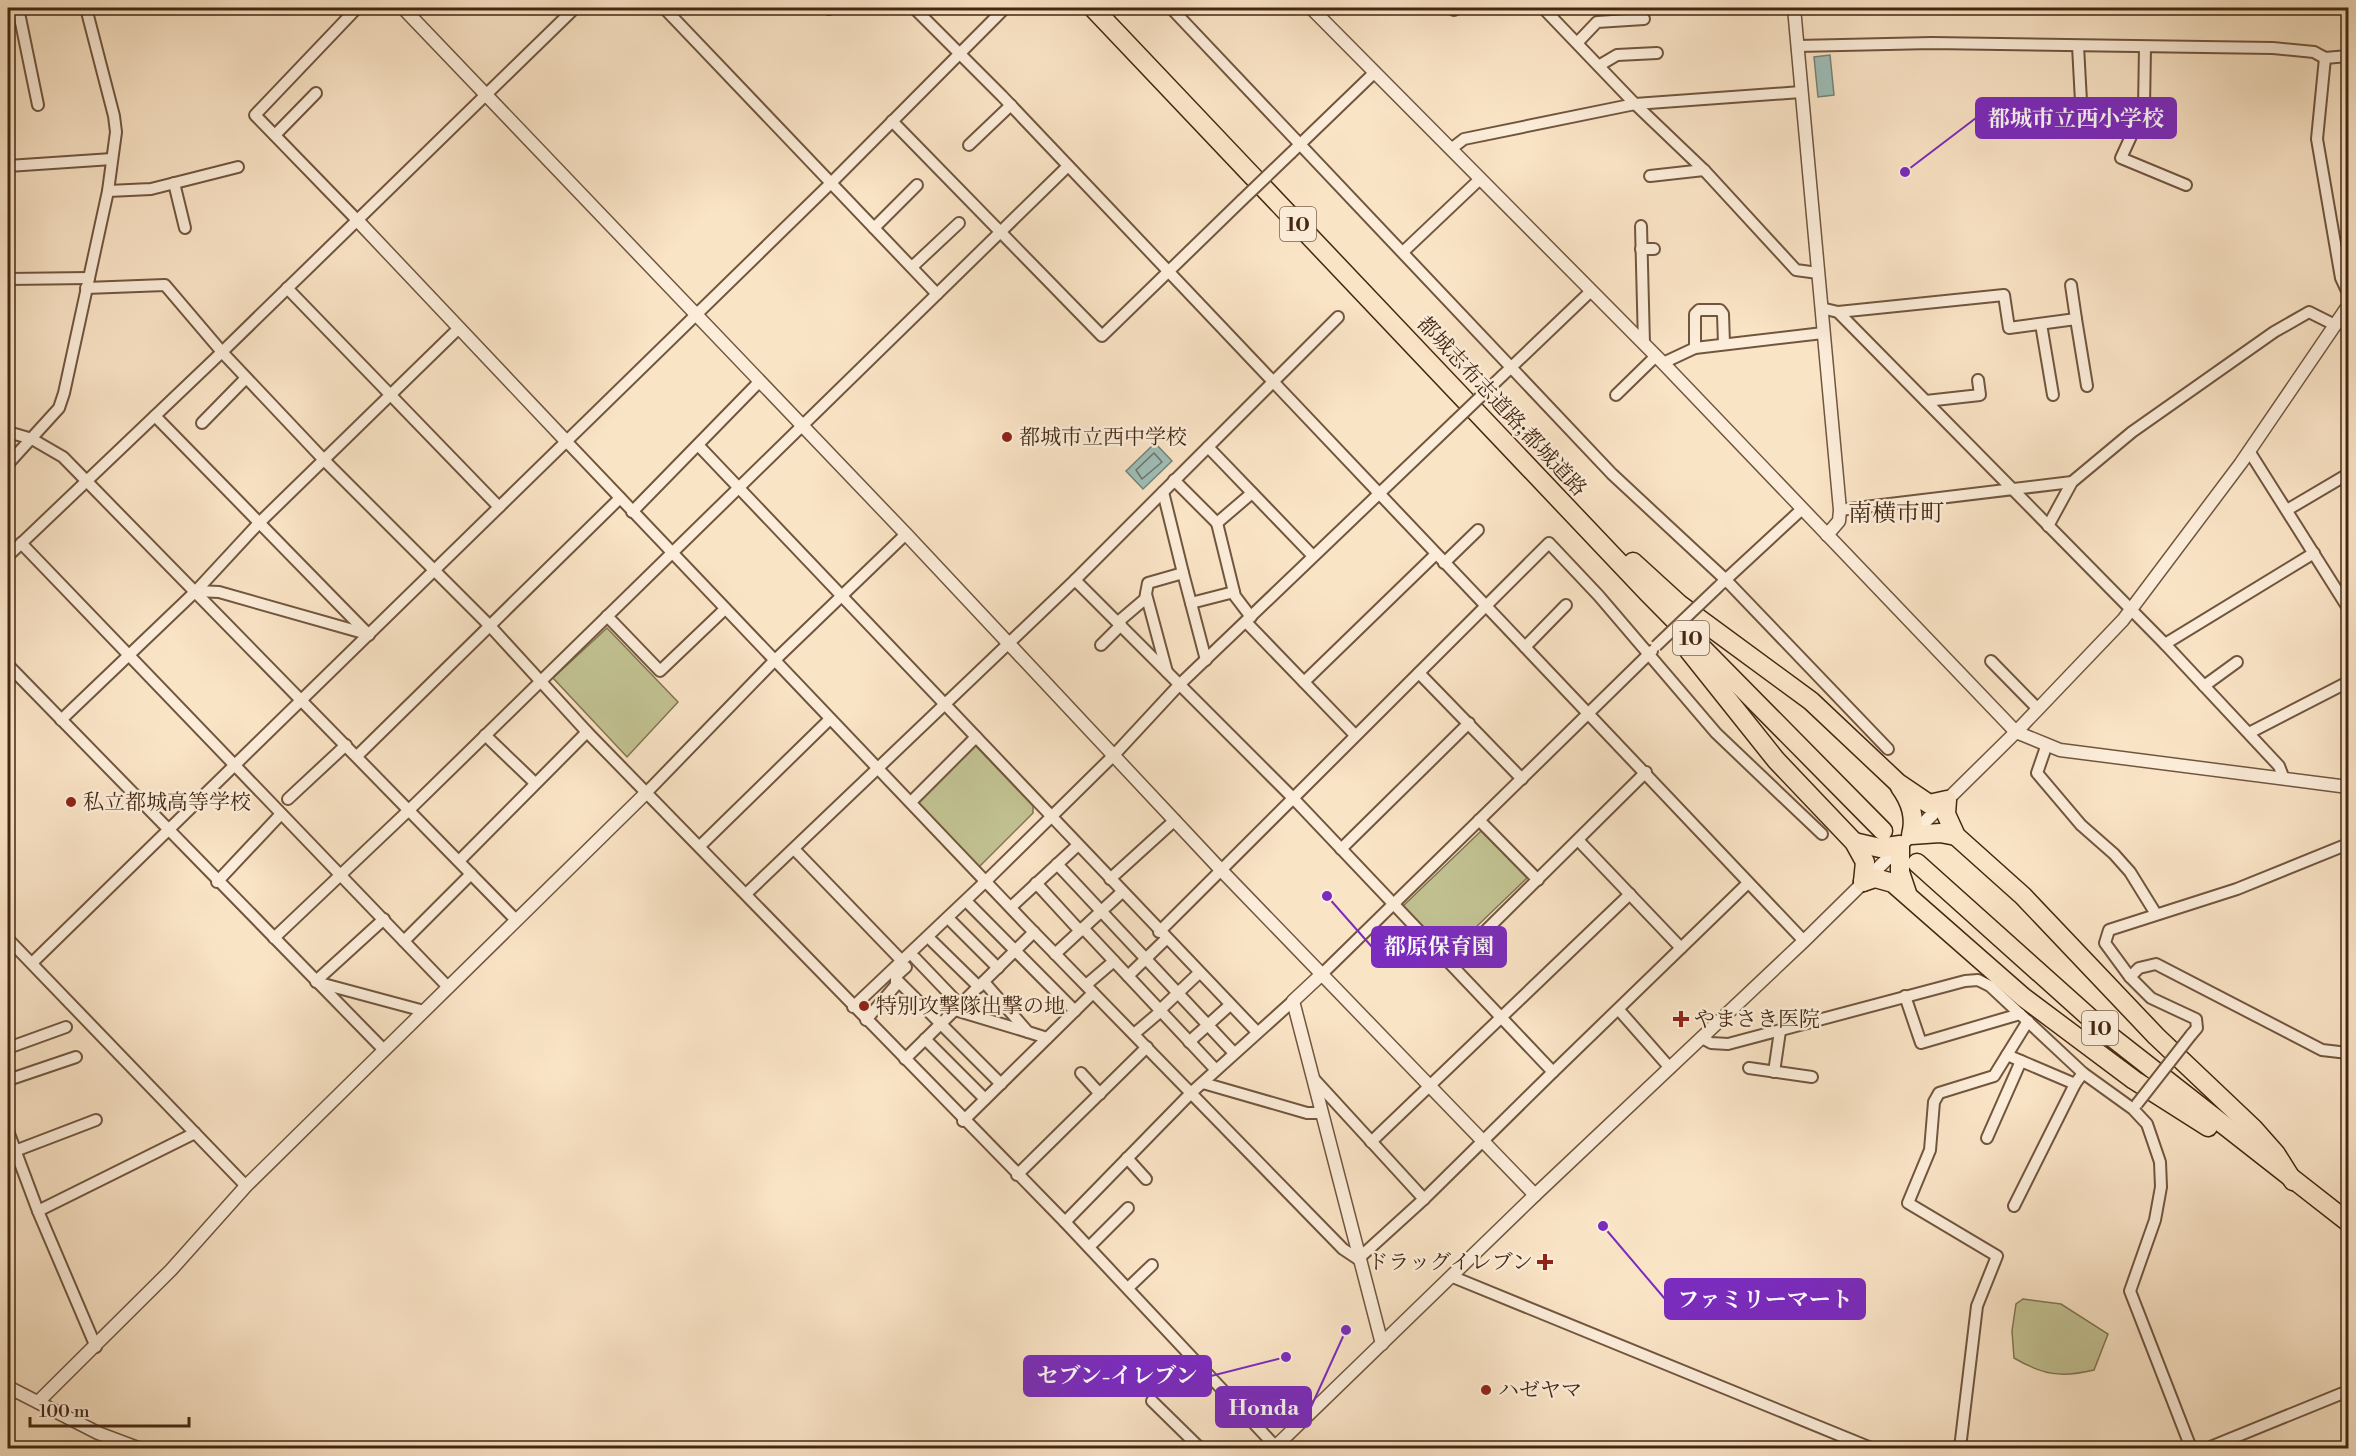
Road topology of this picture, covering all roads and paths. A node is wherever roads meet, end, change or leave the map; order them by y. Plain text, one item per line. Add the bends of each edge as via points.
1 (18, 8) edge
2 (86, 8) edge
3 (357, 8) edge
4 (403, 8) edge
5 (575, 8) edge
6 (664, 8) edge
7 (914, 8) edge
8 (1005, 8) edge
9 (1093, 8) edge
10 (1171, 8) edge
11 (1311, 8) edge
12 (1543, 8) edge
13 (1794, 8) edge
14 (1644, 19) dead end
15 (1578, 42) junction
16 (1797, 46) junction
17 (2078, 46) junction
18 (2145, 47) junction
19 (1657, 52) dead end
20 (959, 55) junction
21 (2349, 56) edge
22 (2325, 58) junction
23 (1600, 65) junction
24 (1375, 72) junction
25 (1801, 92) junction
26 (316, 93) dead end
27 (486, 94) junction
28 (1635, 104) junction
29 (38, 105) dead end
30 (1011, 105) junction
31 (2082, 120) dead end
32 (892, 121) junction
33 (275, 135) junction
34 (1301, 142) junction
35 (969, 145) dead end
36 (1451, 149) junction
37 (112, 159) junction
38 (8, 166) edge
39 (238, 166) dead end
40 (1068, 166) junction
41 (1704, 170) junction
42 (1650, 176) dead end
43 (1480, 178) junction
44 (174, 183) junction
45 (831, 183) junction
46 (917, 185) dead end
47 (2186, 185) dead end
48 (108, 191) junction
49 (357, 220) junction
50 (959, 223) dead end
51 (1641, 226) dead end
52 (185, 228) dead end
53 (874, 228) junction
54 (1000, 232) junction
55 (1641, 249) junction
56 (1654, 249) dead end
57 (1404, 251) junction
58 (912, 267) junction
59 (1170, 273) junction
60 (1818, 273) junction
61 (8, 279) edge
62 (88, 283) junction
63 (2071, 285) dead end
64 (287, 288) junction
65 (1591, 291) junction
66 (2349, 293) edge
67 (937, 294) junction
68 (2349, 306) edge
69 (1821, 308) junction
70 (1838, 312) junction
71 (696, 314) junction
72 (1338, 317) dead end
73 (2076, 319) junction
74 (2041, 324) junction
75 (2335, 325) junction
76 (459, 328) junction
77 (1823, 333) junction
78 (1644, 344) junction
79 (1724, 344) junction
80 (1695, 348) junction
81 (222, 352) junction
82 (1660, 359) junction
83 (1512, 365) junction
84 (246, 378) junction
85 (1978, 380) dead end
86 (759, 382) junction
87 (1273, 382) junction
88 (2087, 386) dead end
89 (390, 395) junction
90 (1616, 395) dead end
91 (2053, 395) dead end
92 (1926, 401) junction
93 (155, 417) junction
94 (202, 423) dead end
95 (801, 424) junction
96 (8, 432) edge
97 (32, 439) junction
98 (1503, 440) junction
99 (566, 441) junction
100 (698, 445) junction
101 (1208, 447) junction
102 (2249, 451) junction
103 (325, 460) junction
104 (8, 464) edge
105 (2347, 477) edge
106 (87, 480) junction
107 (1174, 480) junction
108 (2072, 482) junction
109 (738, 488) junction
110 (2012, 489) junction
111 (1163, 492) junction
112 (1252, 493) junction
113 (1380, 495) junction
114 (620, 498) junction
115 (499, 507) junction
116 (1802, 508) junction
117 (1840, 510) junction
118 (2287, 510) junction
119 (632, 512) junction
120 (1217, 523) junction
121 (259, 524) junction
122 (2048, 526) junction
123 (1478, 530) dead end
124 (906, 534) junction
125 (1827, 535) junction
126 (21, 543) junction
127 (2314, 553) junction
128 (673, 554) junction
129 (1436, 554) junction
130 (8, 556) edge
131 (1313, 556) junction
132 (1444, 562) junction
133 (434, 571) junction
134 (1183, 573) junction
135 (1075, 580) junction
136 (1722, 584) junction
137 (196, 591) junction
138 (1234, 592) junction
139 (1146, 594) junction
140 (841, 596) junction
141 (1191, 603) junction
142 (1566, 605) dead end
143 (1486, 606) junction
144 (2349, 608) edge
145 (725, 609) junction
146 (2131, 612) junction
147 (607, 616) junction
148 (1249, 620) junction
149 (1119, 623) junction
150 (490, 626) junction
151 (369, 635) junction
152 (1006, 644) junction
153 (2165, 644) junction
154 (1101, 645) dead end
155 (1525, 647) junction
156 (128, 654) junction
157 (1647, 655) junction
158 (1206, 660) junction
159 (774, 661) junction
160 (1991, 661) dead end
161 (2237, 662) dead end
162 (8, 664) edge
163 (1419, 673) junction
164 (1168, 674) junction
165 (542, 680) junction
166 (1304, 682) junction
167 (2349, 682) edge
168 (1179, 685) junction
169 (2204, 686) junction
170 (303, 700) junction
171 (944, 704) junction
172 (2038, 710) junction
173 (1588, 712) junction
174 (830, 719) junction
175 (61, 720) junction
176 (1469, 723) junction
177 (587, 732) junction
178 (2016, 732) junction
179 (2249, 733) junction
180 (485, 735) junction
181 (1355, 735) junction
182 (976, 737) junction
183 (346, 745) junction
184 (2046, 747) junction
185 (1888, 749) dead end
186 (1114, 755) junction
187 (357, 756) junction
188 (235, 764) junction
189 (877, 767) junction
190 (1646, 772) junction
191 (1522, 779) junction
192 (2284, 779) junction
193 (536, 783) junction
194 (1898, 783) junction
195 (2349, 787) edge
196 (646, 792) junction
197 (1292, 797) junction
198 (288, 800) dead end
199 (1947, 800) junction
200 (911, 802) junction
201 (409, 810) junction
202 (281, 814) junction
203 (1051, 816) junction
204 (1175, 820) junction
205 (1479, 820) junction
206 (168, 829) junction
207 (1883, 831) dead end
208 (1822, 834) dead end
209 (1956, 836) junction
210 (1578, 840) junction
211 (1906, 840) junction
212 (1854, 842) junction
213 (2349, 844) edge
214 (1078, 845) junction
215 (700, 846) junction
216 (794, 849) junction
217 (1341, 849) junction
218 (459, 861) junction
219 (1917, 863) dead end
220 (1058, 864) junction
221 (1221, 870) junction
222 (341, 874) junction
223 (471, 874) junction
224 (1110, 879) junction
225 (1538, 880) junction
226 (217, 882) junction
227 (1863, 882) junction
228 (1036, 883) junction
229 (1748, 883) junction
230 (986, 886) junction
231 (1122, 892) junction
232 (747, 893) junction
233 (1907, 893) junction
234 (1630, 894) junction
235 (1393, 902) junction
236 (970, 905) junction
237 (1011, 907) junction
238 (1101, 911) junction
239 (2156, 914) junction
240 (384, 920) junction
241 (516, 920) junction
242 (952, 922) junction
243 (1082, 929) junction
244 (1034, 932) junction
245 (1162, 935) junction
246 (274, 938) junction
247 (8, 939) edge
248 (1804, 940) junction
249 (404, 941) junction
250 (932, 941) junction
251 (1681, 948) junction
252 (1015, 951) junction
253 (1055, 954) junction
254 (915, 958) junction
255 (1146, 958) junction
256 (902, 961) junction
257 (1114, 961) junction
258 (32, 963) junction
259 (1452, 964) junction
260 (998, 968) junction
261 (1199, 973) junction
262 (1322, 974) junction
263 (1128, 976) junction
264 (2130, 977) junction
265 (896, 979) junction
266 (316, 981) junction
267 (981, 985) junction
268 (448, 987) junction
269 (1090, 989) junction
270 (1178, 992) junction
271 (1905, 996) junction
272 (1293, 1000) junction
273 (1230, 1005) junction
274 (853, 1007) junction
275 (958, 1008) junction
276 (1619, 1010) junction
277 (423, 1011) junction
278 (1075, 1011) junction
279 (1160, 1011) junction
280 (2024, 1017) junction
281 (1502, 1018) junction
282 (866, 1020) junction
283 (942, 1023) junction
284 (1208, 1025) junction
285 (66, 1027) dead end
286 (1780, 1031) junction
287 (1028, 1032) junction
288 (1257, 1032) junction
289 (1134, 1034) junction
290 (1047, 1038) junction
291 (1702, 1038) junction
292 (926, 1039) junction
293 (1190, 1042) junction
294 (1147, 1047) junction
295 (8, 1048) edge
296 (384, 1050) junction
297 (1234, 1053) junction
298 (2349, 1053) edge
299 (2007, 1055) junction
300 (76, 1057) dead end
301 (905, 1059) junction
302 (2021, 1061) junction
303 (1670, 1068) junction
304 (1749, 1068) dead end
305 (1216, 1070) junction
306 (1553, 1072) junction
307 (1774, 1072) junction
308 (1081, 1073) dead end
309 (2083, 1073) junction
310 (1812, 1077) dead end
311 (1314, 1079) junction
312 (8, 1080) edge
313 (1203, 1083) junction
314 (1001, 1084) junction
315 (2075, 1084) junction
316 (1429, 1087) junction
317 (1192, 1092) junction
318 (1100, 1094) junction
319 (985, 1099) junction
320 (2135, 1106) junction
321 (1322, 1113) junction
322 (96, 1120) dead end
323 (963, 1120) junction
324 (8, 1131) edge
325 (195, 1133) junction
326 (1987, 1138) dead end
327 (1371, 1142) junction
328 (1482, 1142) junction
329 (15, 1151) junction
330 (1127, 1158) junction
331 (1017, 1175) junction
332 (1146, 1179) dead end
333 (2293, 1182) junction
334 (246, 1186) junction
335 (1535, 1195) junction
336 (1424, 1199) junction
337 (2014, 1206) dead end
338 (1128, 1208) dead end
339 (38, 1211) junction
340 (1065, 1222) junction
341 (2349, 1222) edge
342 (1089, 1247) junction
343 (1358, 1259) junction
344 (1152, 1265) dead end
345 (1453, 1277) junction
346 (1128, 1288) junction
347 (1382, 1344) junction
348 (96, 1347) junction
349 (8, 1386) edge
350 (2349, 1391) edge
351 (1152, 1401) dead end
352 (38, 1402) junction
353 (1276, 1448) edge
354 (138, 1449) edge
355 (1200, 1449) edge
356 (1872, 1449) edge
357 (1960, 1449) edge
358 (2191, 1449) edge
359 (2208, 1449) edge

1 - 29 street
2 - 37 street via 114,116
3 - 33 street via 255,115
4 - 27 street
5 - 27 street
6 - 45 street
7 - 20 street
8 - 20 street
9 - 98 highway, 都城志布志道路;都城道路 / 10
10 - 34 street
11 - 24 street
12 - 15 street
13 - 16 street
14 - 15 street via 1597,22
15 - 23 street
16 - 17 street
16 - 25 street
17 - 18 street
17 - 31 street
18 - 22 street via 2273,48 2314,52
18 - 47 street via 2144,108 2121,158
19 - 23 street via 1617,55
20 - 30 street
20 - 32 street
21 - 22 street
22 - 66 street via 2317,139 2341,278
23 - 28 street
24 - 34 street
24 - 36 street
25 - 28 street
25 - 60 street
26 - 33 street
27 - 49 street
27 - 71 street
28 - 36 street via 1464,139
28 - 41 street
30 - 35 street
30 - 40 street
32 - 45 street
32 - 54 street
33 - 49 street
34 - 57 street
34 - 59 street, bridge
36 - 43 street
37 - 38 street
37 - 48 street
39 - 44 street
40 - 54 street
40 - 59 street
41 - 42 street
41 - 60 street via 1796,270
43 - 57 street
43 - 65 street
44 - 48 street via 151,189
44 - 52 street
45 - 53 street
45 - 71 street
46 - 53 street
48 - 62 street
49 - 64 street
49 - 76 street
50 - 58 street
51 - 55 street
53 - 58 street
54 - 59 street via 1102,336
54 - 67 street
55 - 56 street
55 - 78 street
57 - 83 street
58 - 67 street
59 - 87 street
60 - 69 street
61 - 62 street
62 - 81 street via 165,285
62 - 97 street via 64,393 58,408
63 - 73 street
64 - 81 street
64 - 89 street
65 - 78 street
65 - 83 street
67 - 95 street
68 - 75 street
69 - 70 street
69 - 77 street
70 - 74 street via 2004,295 2009,328
70 - 92 street
71 - 86 street
71 - 99 street
72 - 87 street
73 - 74 street
73 - 88 street
74 - 91 street
75 - 102 street
75 - 108 street via 2309,312 2274,332 2132,432
76 - 89 street
76 - 99 street
77 - 79 street
77 - 117 street
78 - 82 street
79 - 80 street
79 - 80 street via 1723,314 1720,310 1699,310 1695,314
80 - 82 street
81 - 84 street
81 - 93 street
82 - 90 street
82 - 116 street
83 - 113 street, bridge
83 - 136 street via 1612,474
84 - 94 street
84 - 103 street
85 - 92 street via 1980,395
86 - 95 street
86 - 100 street
87 - 101 street
87 - 113 street
89 - 103 street
89 - 115 street
92 - 110 street
93 - 106 street
93 - 121 street
95 - 109 street
95 - 124 street
96 - 97 street
97 - 104 street
97 - 106 street via 63,457
98 - 194 highway via 1679,604 1811,701
98 - 207 highway, 都城志布志道路;都城道路 / 10
98 - 212 highway via 1681,641 1776,760
99 - 114 street
99 - 115 street
100 - 109 street
100 - 119 street
101 - 107 street
101 - 112 street
102 - 118 street
102 - 146 street
103 - 121 street
103 - 133 street
105 - 118 street
106 - 126 street
106 - 137 street
107 - 111 street
107 - 120 street
108 - 110 street
108 - 122 street
109 - 128 street
109 - 140 street
110 - 117 street
110 - 122 street
111 - 134 street
111 - 135 street
112 - 120 street
112 - 131 street
113 - 129 street
113 - 131 street
114 - 119 street
114 - 150 street
115 - 133 street
116 - 125 street
116 - 136 street
117 - 125 street via 1839,521
118 - 127 street
119 - 128 street
120 - 138 street
121 - 137 street
121 - 151 street
122 - 146 street
123 - 132 street
124 - 140 street
124 - 152 street
125 - 178 street
126 - 130 street
126 - 156 street
127 - 144 street
127 - 153 street
128 - 145 street
128 - 147 street
129 - 132 street
129 - 166 street
131 - 148 street
132 - 143 street
133 - 150 street
133 - 151 street
134 - 139 street via 1148,583
134 - 141 street
135 - 149 street
135 - 152 street
136 - 157 street, bridge
136 - 185 street
137 - 151 street via 219,592
137 - 156 street
137 - 170 street
138 - 141 street
138 - 148 street
139 - 149 street
139 - 164 street
140 - 159 street
140 - 171 street
141 - 158 street
142 - 155 street
143 - 155 street
143 - 157 street via 1549,543
143 - 163 street
145 - 147 street via 660,671
145 - 159 street
146 - 153 street
146 - 172 street
147 - 165 street
148 - 158 street
148 - 166 street
149 - 154 street
149 - 164 street
150 - 165 street
150 - 187 street
151 - 170 street
152 - 171 street
152 - 186 street
153 - 169 street
155 - 173 street
156 - 175 street
156 - 188 street
157 - 173 street
157 - 208 street via 1716,733
158 - 168 street
159 - 174 street
159 - 196 street
160 - 172 street
161 - 169 street
162 - 175 street
163 - 176 street
163 - 181 street
164 - 168 street
165 - 177 street
165 - 180 street
166 - 181 street
167 - 179 street
168 - 186 street
168 - 197 street
169 - 179 street
170 - 183 street
170 - 188 street
171 - 182 street
171 - 189 street
172 - 178 street
173 - 190 street
173 - 191 street
174 - 189 street
174 - 215 street
175 - 206 street
176 - 191 street
176 - 217 street
177 - 193 street
177 - 196 street
178 - 184 street
178 - 199 street
179 - 192 street via 2279,766
180 - 193 street
180 - 201 street
181 - 197 street
182 - 200 street
182 - 203 street
183 - 187 street
183 - 198 street
184 - 192 street
184 - 239 street via 2037,773 2080,825 2130,872
186 - 203 street
186 - 204 street
187 - 201 street
188 - 202 street
188 - 206 street
189 - 200 street
189 - 216 street
190 - 210 street
190 - 229 street
191 - 205 street
192 - 195 street
193 - 218 street
194 - 199 highway via 1929,804
194 - 211 highway via 1912,809 1914,825
196 - 215 street
196 - 241 street
197 - 217 street
197 - 221 street
199 - 209 highway via 1946,814
199 - 211 street
200 - 230 street
201 - 218 street
201 - 222 street
202 - 222 street
202 - 226 street
203 - 214 street
203 - 230 street
204 - 221 street
204 - 224 street
205 - 225 street
205 - 235 street
206 - 226 street
206 - 258 street
209 - 211 highway via 1940,833
209 - 333 highway via 2030,902 2156,1036 2253,1128 2276,1154
210 - 225 street
210 - 234 street
211 - 212 highway via 1880,848
211 - 227 street
211 - 233 highway via 1900,872
212 - 227 highway via 1865,862
213 - 239 street via 2237,889
214 - 220 street
214 - 224 street
215 - 232 street
216 - 232 street
216 - 256 street
217 - 235 street
218 - 223 street
219 - 333 highway, 10 via 2071,1004
220 - 228 street
220 - 238 street
221 - 245 street
221 - 262 street
222 - 240 street
222 - 246 street
223 - 241 street
223 - 249 street
224 - 231 street
225 - 259 street
226 - 246 street
227 - 233 highway via 1886,879
227 - 248 street
228 - 237 street
228 - 243 street
229 - 248 street
229 - 251 street
230 - 236 street
230 - 237 street
230 - 256 street
231 - 238 street
231 - 245 street
232 - 274 street
233 - 333 highway via 2007,983 2073,1035 2134,1080
234 - 251 street
234 - 281 street
235 - 259 street
235 - 262 street
236 - 242 street
236 - 252 street
237 - 244 street
238 - 243 street
238 - 255 street
239 - 264 street via 2109,930 2105,943
240 - 249 street
240 - 266 street
241 - 268 street
242 - 250 street
242 - 260 street
243 - 253 street
243 - 257 street
244 - 252 street
244 - 253 street
245 - 255 street
245 - 261 street
246 - 266 street
247 - 258 street
248 - 291 street
249 - 268 street
250 - 254 street
250 - 267 street
251 - 276 street
252 - 260 street
252 - 278 street
253 - 269 street
254 - 265 street
254 - 275 street
255 - 263 street
255 - 270 street
256 - 274 street
257 - 263 street
257 - 269 street
258 - 325 street
259 - 281 street
260 - 267 street
261 - 270 street
261 - 273 street
262 - 272 street
262 - 316 street
263 - 279 street
264 - 298 street via 2139,969 2156,964 2322,1050
264 - 320 street, bridge via 2151,998 2196,1019 2197,1028
265 - 282 street via 896,985
265 - 283 street
266 - 277 street
266 - 296 street
267 - 275 street
267 - 287 street
268 - 277 street
269 - 278 street
269 - 289 street
270 - 279 street
270 - 284 street
271 - 280 street via 1978,980
271 - 280 street via 1921,1043
271 - 286 street
272 - 288 street
272 - 311 street
273 - 284 street
273 - 288 street
274 - 282 street
275 - 283 street
275 - 287 street
276 - 303 street
276 - 306 street
277 - 296 street
278 - 290 street
279 - 289 street
279 - 293 street
280 - 299 street
280 - 309 street
281 - 306 street
281 - 316 street
282 - 301 street
283 - 292 street
283 - 314 street
284 - 293 street
284 - 297 street
285 - 295 street
286 - 291 street via 1728,1044
286 - 307 street
287 - 290 street
288 - 297 street
289 - 294 street
290 - 314 street
291 - 303 street
292 - 301 street
292 - 319 street
293 - 305 street
294 - 317 street
294 - 318 street
296 - 334 street
297 - 305 street
299 - 302 street
299 - 357 street via 1994,1076 1938,1093 1930,1150 1908,1203 1997,1256 1977,1306
300 - 312 street
301 - 323 street
302 - 315 street
302 - 326 street
303 - 335 street
304 - 307 street
305 - 313 street
306 - 328 street
307 - 310 street
308 - 318 street
309 - 315 street
309 - 320 street
311 - 321 street
311 - 327 street
313 - 317 street
313 - 321 street via 1307,1113
314 - 319 street
315 - 337 street
316 - 327 street
316 - 328 street
317 - 330 street
317 - 343 street via 1343,1249
318 - 331 street
319 - 323 street
320 - 358 street via 2147,1124 2160,1162 2161,1187 2155,1220 2130,1291
321 - 343 street
322 - 329 street
323 - 331 street
324 - 329 street
325 - 334 street
325 - 339 street
327 - 336 street
328 - 335 street
328 - 336 street
329 - 339 street
330 - 332 street
330 - 340 street
331 - 340 street
333 - 341 highway, 10
334 - 348 street
335 - 345 street
336 - 343 street
338 - 342 street
339 - 348 street
340 - 342 street
342 - 346 street
343 - 347 street
344 - 346 street
345 - 347 street
345 - 356 street
346 - 353 street
347 - 353 street
348 - 352 street
349 - 352 street
350 - 359 street
351 - 355 street
352 - 354 street

